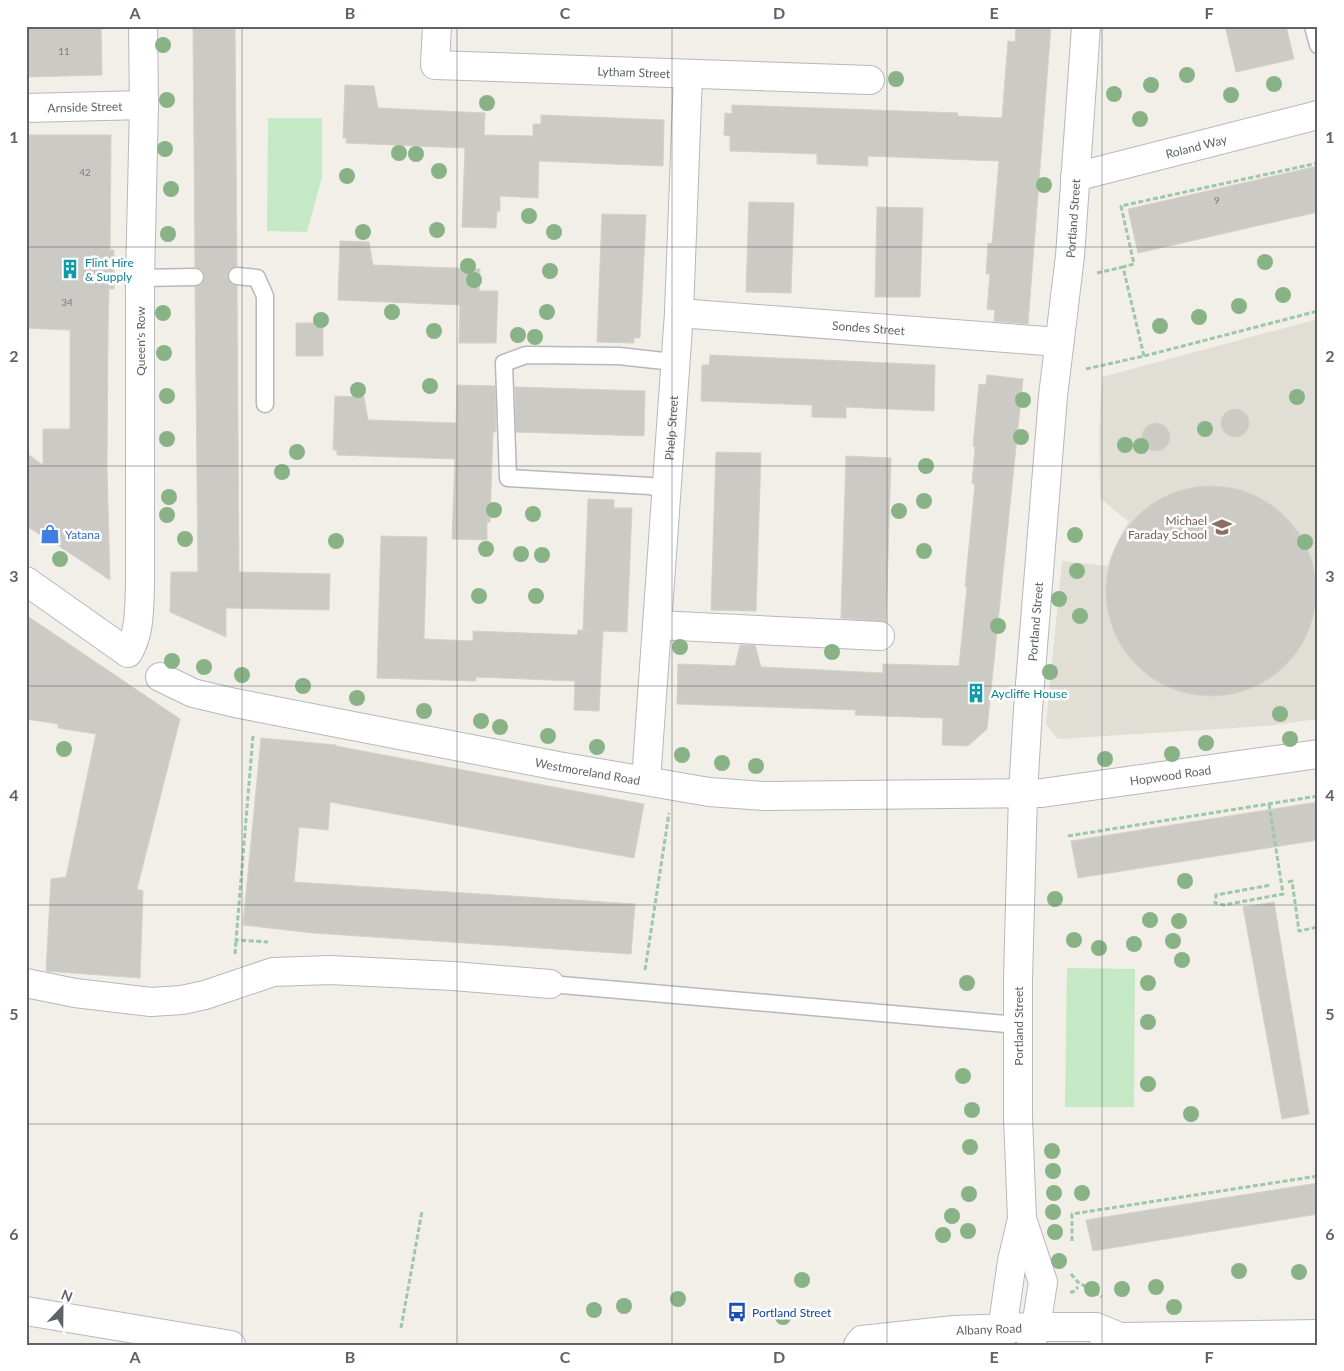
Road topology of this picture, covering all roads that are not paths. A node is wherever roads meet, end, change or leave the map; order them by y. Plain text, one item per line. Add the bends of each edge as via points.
1 (143, 26) edge
2 (437, 26) edge
3 (1086, 26) edge
4 (1313, 26) edge
5 (1318, 45) edge
6 (688, 74) junction
7 (870, 80) dead end
8 (144, 105) junction
9 (26, 108) edge
10 (1318, 115) edge
11 (1075, 177) junction
12 (237, 276) dead end
13 (195, 277) dead end
14 (140, 278) junction
15 (679, 312) junction
16 (1059, 342) junction
17 (675, 359) junction
18 (265, 404) dead end
19 (666, 490) junction
20 (26, 582) edge
21 (657, 625) junction
22 (880, 636) dead end
23 (160, 677) dead end
24 (1318, 754) edge
25 (646, 781) junction
26 (1023, 793) junction
27 (26, 983) edge
28 (550, 984) joint
29 (1018, 1025) junction
30 (1022, 1219) junction
31 (26, 1311) edge
32 (1318, 1334) edge
33 (1001, 1336) edge
34 (1034, 1336) edge
35 (1111, 1341) edge
36 (231, 1345) edge
37 (858, 1345) edge

1 - 8 street, Queen's Row
2 - 6 street, Lytham Street via 435,65
3 - 11 street, Portland Street
4 - 5 lane
6 - 7 street, Lytham Street
6 - 15 street, Phelp Street
8 - 9 street, Arnside Street
8 - 14 street, Queen's Row
10 - 11 street, Roland Way
11 - 16 street, Portland Street
12 - 18 lane via 257,278 266,296
13 - 14 lane
14 - 20 street, Queen's Row via 138,629 128,653
15 - 16 street, Sondes Street
15 - 17 street, Phelp Street
16 - 26 street, Portland Street
17 - 19 street, Phelp Street
17 - 19 lane via 526,355 504,363 508,478 650,486
19 - 21 street, Phelp Street
21 - 22 street
21 - 25 street, Phelp Street
23 - 25 street, Westmoreland Road via 193,693 235,703
24 - 26 street, Hopwood Road via 1056,792
25 - 26 street, Westmoreland Road via 709,792 764,796
26 - 29 street, Portland Street
27 - 28 street via 75,993 151,1002 205,995 273,972 340,971
28 - 29 lane
29 - 30 street, Portland Street
30 - 33 street, Portland Street
30 - 34 street, Portland Street via 1042,1282
31 - 36 street
32 - 35 street, Albany Road
33 - 34 street, Albany Road
33 - 37 street, Albany Road via 975,1328 862,1340
34 - 35 street, Albany Road via 1096,1327

